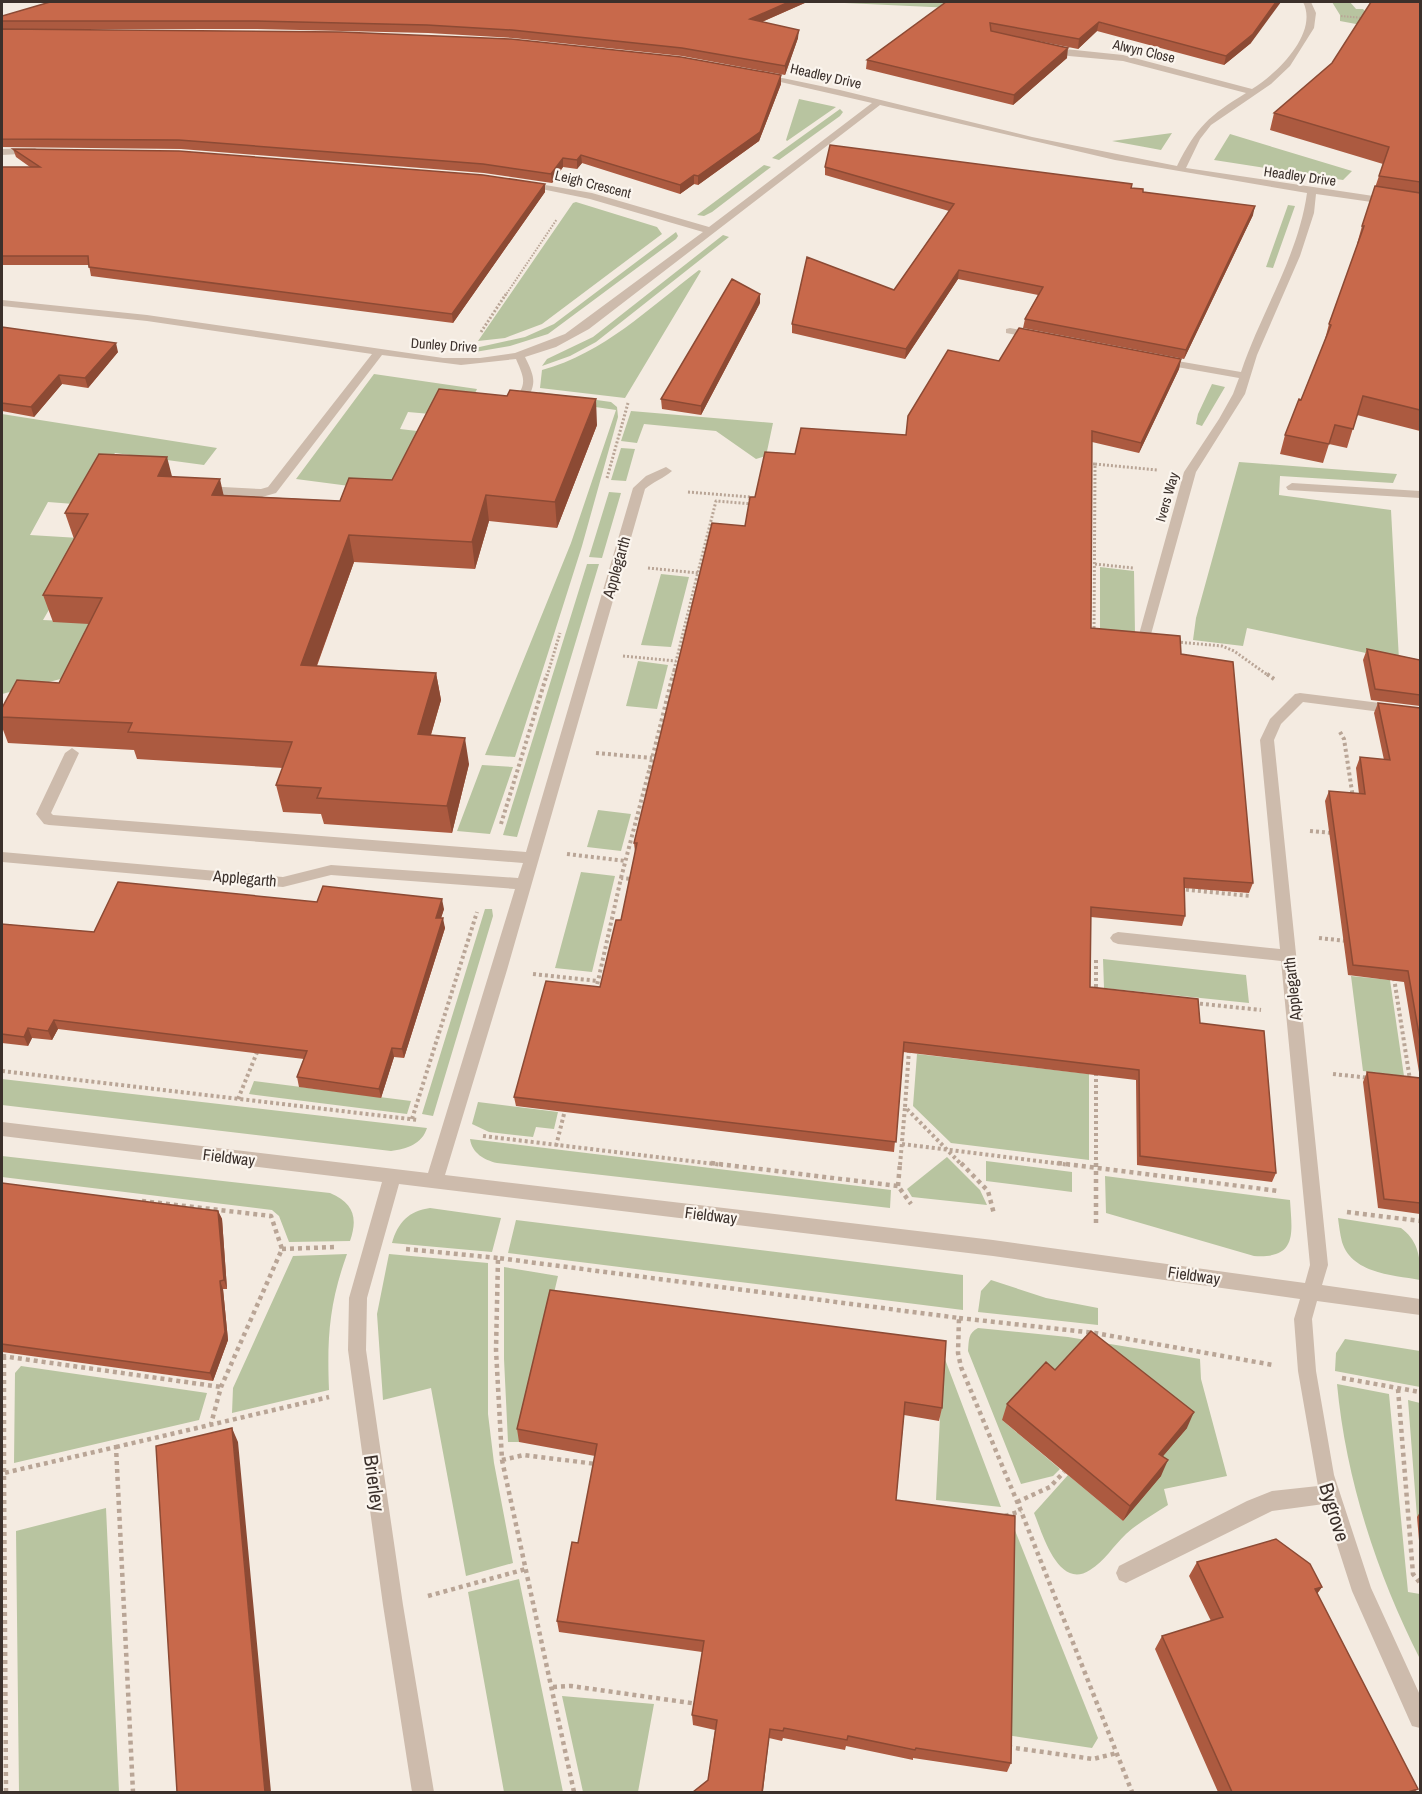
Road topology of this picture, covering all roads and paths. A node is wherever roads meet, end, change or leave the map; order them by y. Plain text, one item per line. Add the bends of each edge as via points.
1 (1307, 2) edge
2 (1336, 16) dead end
3 (1366, 19) edge
4 (1036, 46) edge
5 (747, 72) edge
6 (1253, 92) junction
7 (878, 102) junction
8 (50, 151) edge
9 (2, 152) edge
10 (1180, 170) junction
11 (515, 182) edge
12 (578, 192) junction
13 (1312, 192) junction
14 (1420, 206) edge
15 (708, 230) junction
16 (2, 303) edge
17 (1010, 331) dead end
18 (1053, 339) edge
19 (379, 352) junction
20 (519, 355) junction
21 (1151, 359) edge
22 (465, 362) junction
23 (1244, 376) junction
24 (628, 403) dead end
25 (518, 406) edge
26 (1084, 463) edge
27 (1095, 464) junction
28 (666, 471) dead end
29 (1190, 472) junction
30 (606, 484) dead end
31 (1292, 487) dead end
32 (639, 488) junction
33 (194, 489) edge
34 (1420, 495) edge
35 (749, 503) junction
36 (760, 504) edge
37 (617, 565) junction
38 (698, 573) junction
39 (696, 580) junction
40 (708, 581) edge
41 (1144, 638) junction
42 (591, 652) junction
43 (676, 661) junction
44 (674, 670) junction
45 (685, 671) edge
46 (1300, 697) junction
47 (1420, 712) edge
48 (563, 750) junction
49 (72, 753) edge
50 (652, 758) junction
51 (650, 767) junction
52 (662, 768) edge
53 (1354, 802) edge
54 (1276, 827) junction
55 (1334, 833) edge
56 (532, 854) junction
57 (2, 857) edge
58 (626, 861) junction
59 (621, 878) junction
60 (644, 880) edge
61 (523, 884) junction
62 (1178, 889) edge
63 (1283, 900) junction
64 (479, 907) dead end
65 (1287, 934) junction
66 (1118, 938) dead end
67 (1355, 942) edge
68 (1288, 956) junction
69 (1096, 958) dead end
70 (1393, 969) edge
71 (499, 970) junction
72 (598, 981) junction
73 (595, 993) edge
74 (1108, 993) edge
75 (1190, 1002) edge
76 (1294, 1014) junction
77 (909, 1040) edge
78 (260, 1045) edge
79 (1096, 1063) edge
80 (1300, 1070) junction
81 (2, 1071) edge
82 (1377, 1078) edge
83 (1400, 1081) edge
84 (1411, 1082) junction
85 (1420, 1083) edge
86 (238, 1099) junction
87 (567, 1102) edge
88 (905, 1107) junction
89 (412, 1119) junction
90 (451, 1125) junction
91 (2, 1129) edge
92 (902, 1144) junction
93 (556, 1146) junction
94 (947, 1150) junction
95 (1095, 1168) junction
96 (392, 1177) junction
97 (434, 1182) junction
98 (898, 1186) junction
99 (130, 1199) edge
100 (1313, 1201) junction
101 (920, 1205) dead end
102 (984, 1212) dead end
103 (994, 1213) junction
104 (1420, 1221) edge
105 (371, 1245) junction
106 (993, 1248) junction
107 (282, 1249) junction
108 (498, 1258) junction
109 (1096, 1261) junction
110 (1310, 1292) junction
111 (1420, 1307) edge
112 (960, 1318) junction
113 (3, 1356) edge
114 (1307, 1371) junction
115 (221, 1387) junction
116 (1398, 1389) junction
117 (362, 1390) junction
118 (1420, 1392) edge
119 (211, 1424) junction
120 (116, 1447) junction
121 (502, 1460) junction
122 (606, 1466) edge
123 (1064, 1472) edge
124 (4, 1473) junction
125 (3, 1481) edge
126 (1329, 1494) junction
127 (1017, 1502) junction
128 (1021, 1511) junction
129 (1003, 1517) edge
130 (526, 1569) junction
131 (1126, 1573) dead end
132 (1420, 1583) edge
133 (393, 1605) junction
134 (553, 1687) junction
135 (4, 1693) edge
136 (702, 1704) edge
137 (1420, 1718) edge
138 (998, 1746) edge
139 (1118, 1753) junction
140 (6, 1792) edge
141 (133, 1792) edge
142 (423, 1792) edge
143 (574, 1792) edge
144 (1132, 1792) edge

1 - 6 street via 1313,13 1311,28 1280,73
2 - 3 path
4 - 6 street, Alwyn Close via 1123,58
5 - 7 street, Headley Drive
6 - 10 street via 1205,126
7 - 10 street, Headley Drive via 1010,135
7 - 15 street, Dunley Drive
8 - 9 street
10 - 13 street, Headley Drive
11 - 12 street, Leigh Crescent
12 - 15 street, Leigh Crescent
12 - 22 path via 472,344
13 - 14 street, Headley Drive
13 - 23 street, Ivers Way via 1295,256
15 - 20 street, Dunley Drive via 576,333
16 - 19 street, Dunley Drive via 147,318
17 - 18 street
19 - 22 street, Dunley Drive
19 - 33 street via 272,490 262,493
20 - 22 street, Dunley Drive
20 - 25 street via 530,378
21 - 23 street
23 - 29 street, Ivers Way via 1233,406
24 - 30 path
26 - 27 path
27 - 29 path
27 - 41 path via 1094,634
28 - 32 street
29 - 41 street, Ivers Way
31 - 34 street
32 - 35 path via 750,497
32 - 37 street, Applegarth
35 - 36 path
35 - 38 path via 716,501
37 - 38 path
37 - 42 street, Applegarth
38 - 39 path
39 - 40 path
39 - 43 path
41 - 46 path via 1222,646
42 - 43 path
42 - 48 street, Applegarth
43 - 44 path
44 - 45 path
44 - 50 path
46 - 47 street
46 - 53 path via 1338,729 1344,739
46 - 54 street, Applegarth via 1275,722 1267,740
48 - 50 path
48 - 56 street, Applegarth
49 - 56 street via 43,814 49,820
50 - 51 path
51 - 52 path
51 - 58 path
54 - 55 path
54 - 63 street, Applegarth
56 - 58 path
56 - 61 street, Applegarth
57 - 61 street, Applegarth via 283,882 331,870
58 - 59 path
59 - 60 path
59 - 72 path
61 - 71 street, Applegarth
62 - 63 path
63 - 65 street, Applegarth
64 - 89 path
65 - 67 path
65 - 68 street, Applegarth
66 - 68 street
68 - 76 street, Applegarth
69 - 74 path via 1096,992
70 - 84 path
71 - 72 path
71 - 90 street, Applegarth
72 - 73 path
75 - 76 path
76 - 80 street, Applegarth
77 - 88 path
78 - 86 path
79 - 95 path
80 - 82 path
80 - 100 street, Applegarth
81 - 86 path
83 - 84 path
84 - 85 path
86 - 89 path
87 - 93 path
88 - 92 path
88 - 94 path
89 - 90 path
90 - 93 path via 481,1136
90 - 97 street, Applegarth
91 - 96 street, Fieldway
92 - 94 path
92 - 98 path
93 - 98 path
94 - 95 path
94 - 103 path via 988,1191
95 - 100 path
95 - 109 path
96 - 97 street, Fieldway
96 - 105 street, Brierley
97 - 106 street, Fieldway
98 - 101 path via 910,1204
99 - 107 path via 271,1216
100 - 104 path
100 - 110 street, Applegarth via 1320,1265
102 - 103 path
103 - 106 path
105 - 107 path
105 - 108 path
105 - 117 street, Brierley via 358,1298 357,1350
106 - 109 street, Fieldway
107 - 115 path
108 - 112 path
108 - 121 path via 497,1361
109 - 110 street, Fieldway
110 - 111 street, Fieldway
110 - 114 street, Bygrove via 1303,1319
112 - 114 path via 1095,1333
112 - 127 path via 961,1367
113 - 115 path
113 - 124 path
114 - 116 path
114 - 126 street, Bygrove
115 - 119 path
116 - 118 path
116 - 132 path via 1413,1574
117 - 119 path
117 - 133 street, Brierley
119 - 120 path
120 - 124 path
120 - 141 path
121 - 122 path via 524,1455
121 - 130 path
123 - 127 path via 1050,1487
124 - 125 path
125 - 135 path
126 - 131 street via 1284,1499 1255,1508
126 - 137 street, Bygrove via 1362,1591
127 - 128 path
128 - 129 path
128 - 139 path
130 - 133 path
130 - 134 path
133 - 142 street, Brierley
134 - 136 path via 571,1686
134 - 143 path
135 - 140 path
138 - 139 path via 1093,1759
139 - 144 path

